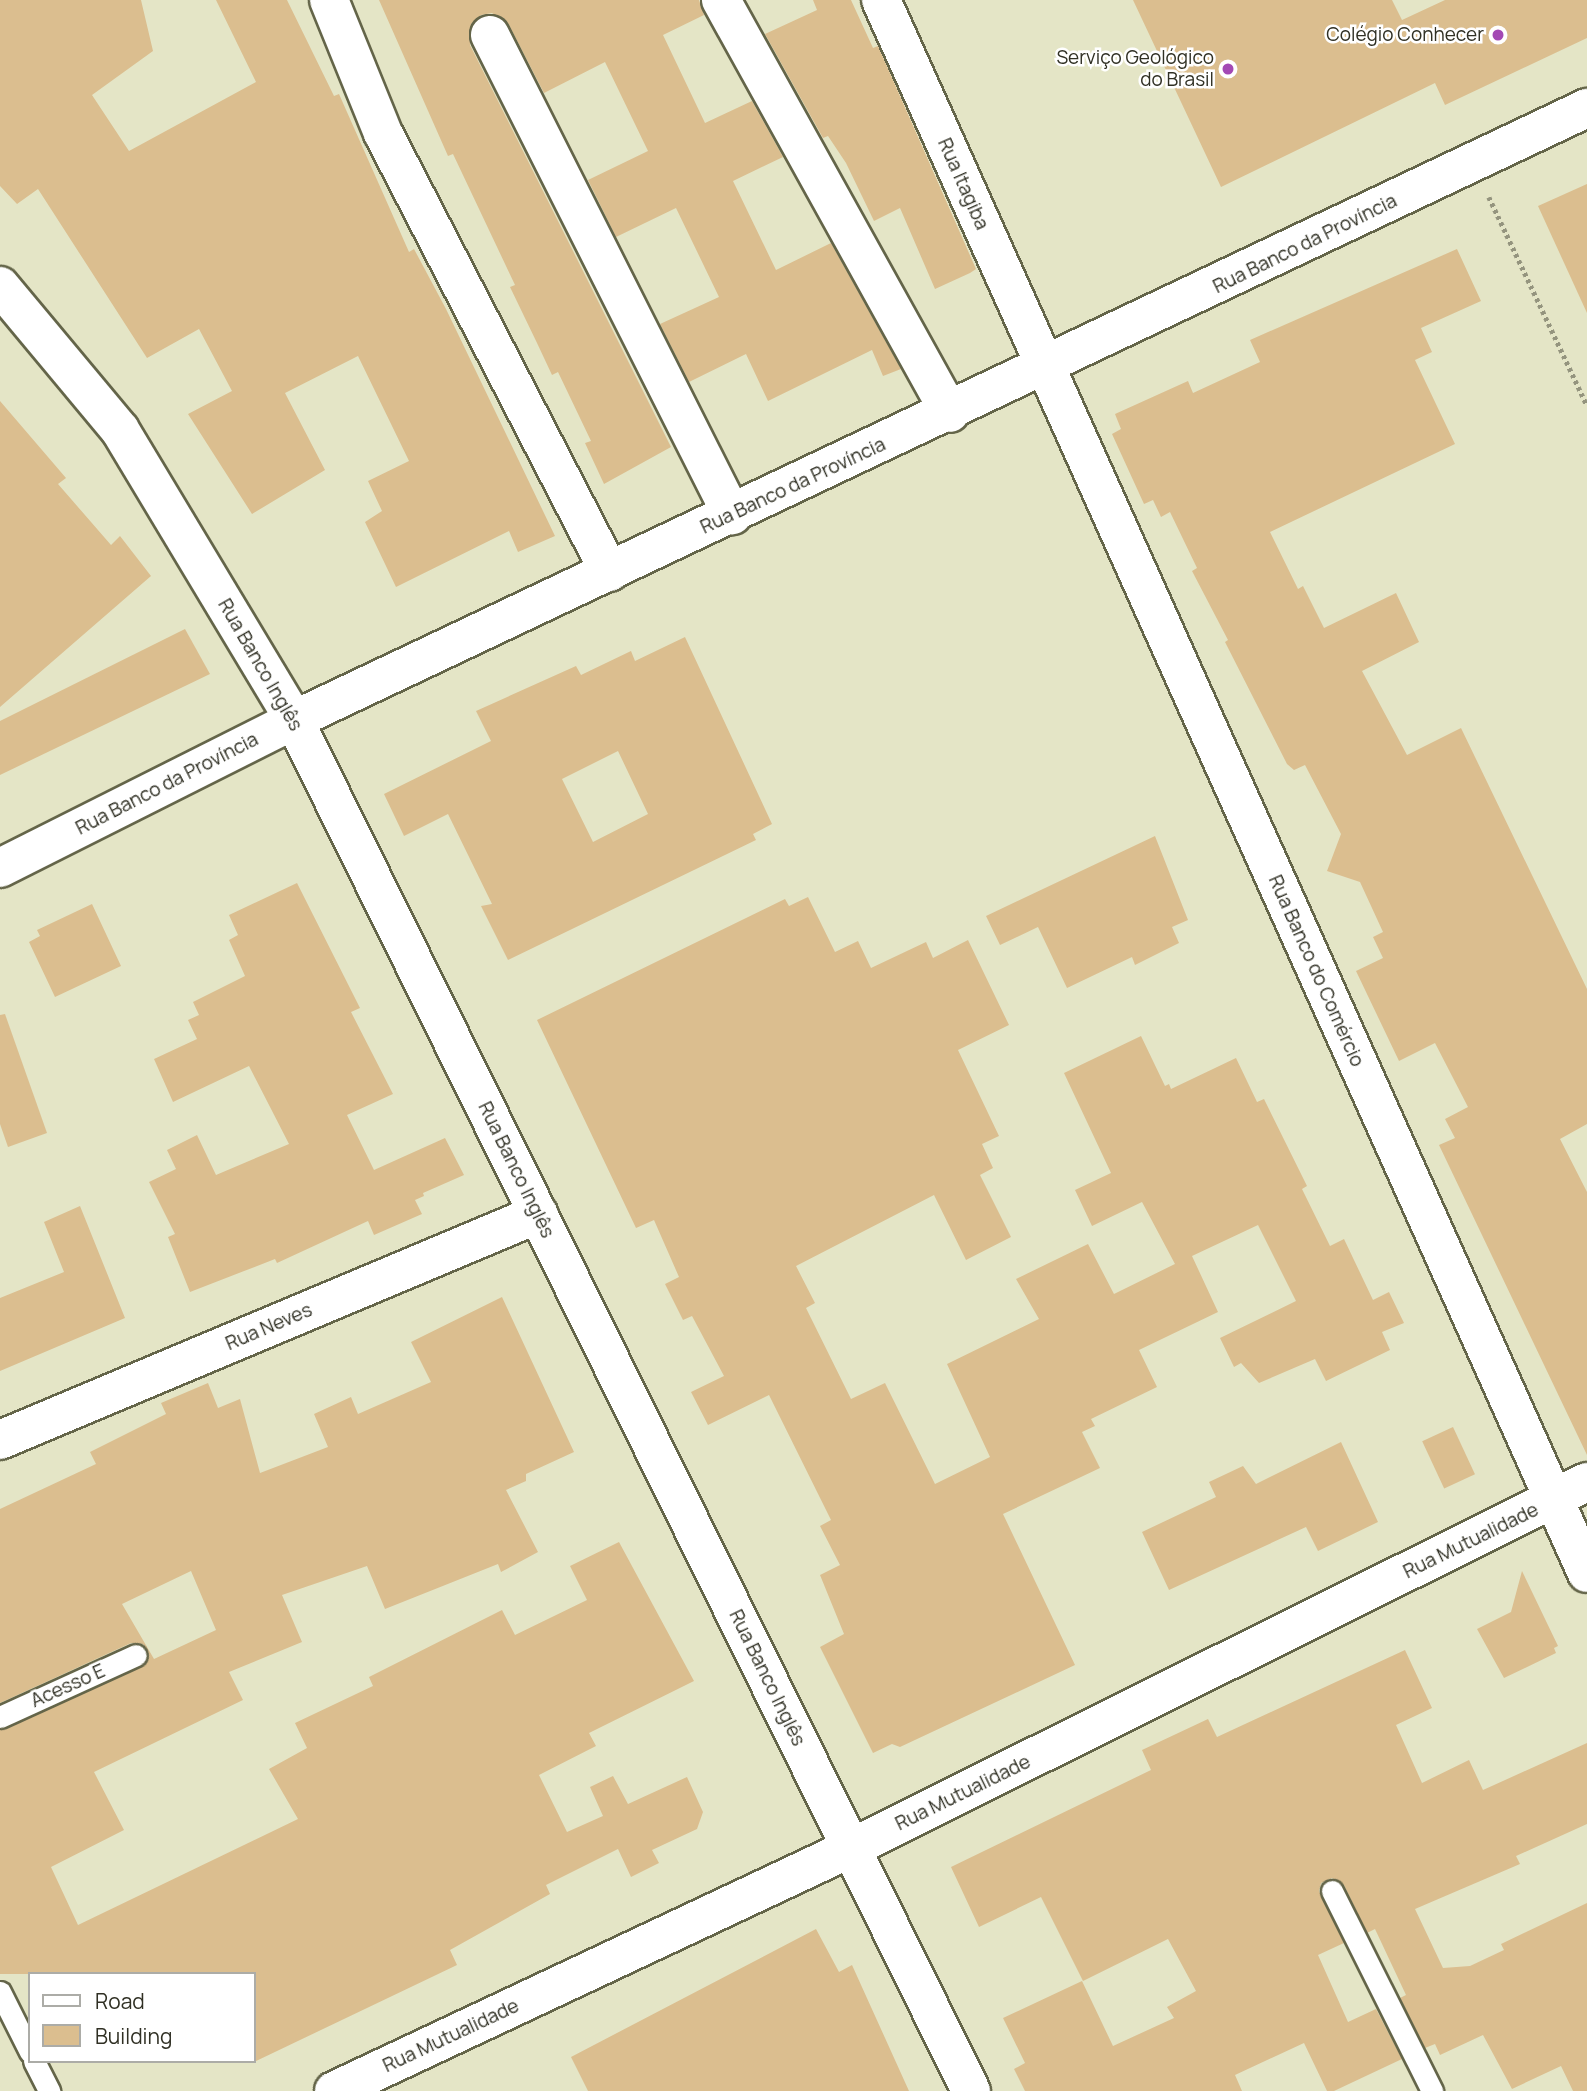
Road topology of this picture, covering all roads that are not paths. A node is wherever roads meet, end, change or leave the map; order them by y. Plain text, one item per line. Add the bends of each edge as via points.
1 (329, 0) edge
2 (720, 0) edge
3 (881, 0) edge
4 (490, 34) dead end
5 (1587, 108) edge
6 (0, 286) edge
7 (1046, 368) junction
8 (950, 413) junction
9 (732, 515) junction
10 (610, 572) junction
11 (294, 720) junction
12 (0, 868) edge
13 (538, 1214) junction
14 (0, 1440) edge
15 (1587, 1482) edge
16 (1553, 1500) junction
17 (1587, 1573) edge
18 (136, 1655) dead end
19 (0, 1717) edge
20 (851, 1848) junction
21 (1332, 1891) dead end
22 (0, 1992) edge
23 (28, 2048) edge
24 (35, 2063) edge
25 (49, 2091) edge
26 (334, 2091) edge
27 (971, 2091) edge
28 (1432, 2091) edge

1 - 10 street via 383,133
2 - 8 street
3 - 7 street, Rua Itagiba
4 - 9 street
5 - 7 street, Rua Banco da Província
6 - 11 street, Rua Banco Inglês via 120,430
7 - 8 street, Rua Banco da Província
7 - 16 street, Rua Banco do Comércio
8 - 9 street, Rua Banco da Província
9 - 10 street, Rua Banco da Província
10 - 11 street, Rua Banco da Província
11 - 12 street, Rua Banco da Província
11 - 13 street, Rua Banco Inglês
13 - 14 street, Rua Neves
13 - 20 street, Rua Banco Inglês
15 - 16 street, Rua Mutualidade
16 - 17 street, Rua Banco do Comércio
16 - 20 street, Rua Mutualidade
18 - 19 lane, Acesso E
20 - 26 street, Rua Mutualidade
20 - 27 street, Rua Banco Inglês
21 - 28 lane
22 - 23 lane
24 - 25 lane

